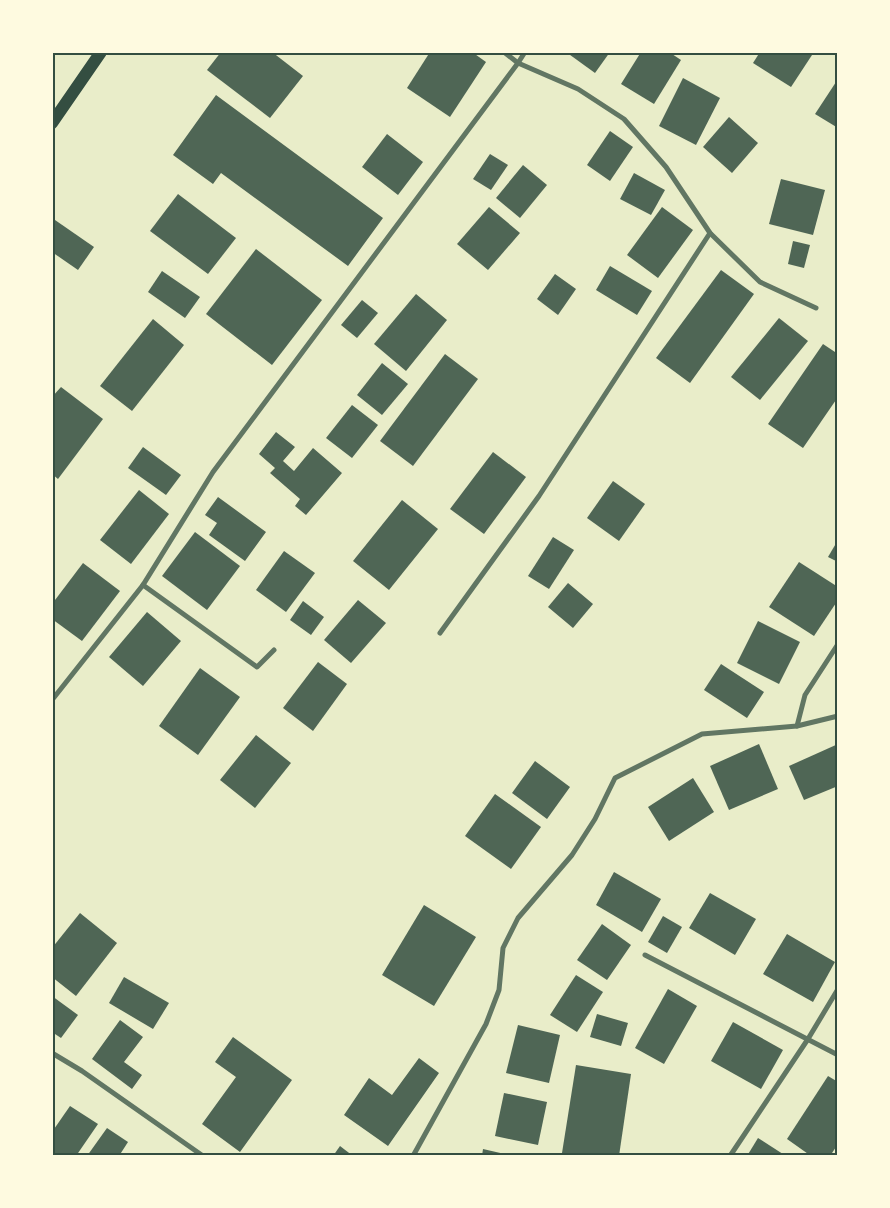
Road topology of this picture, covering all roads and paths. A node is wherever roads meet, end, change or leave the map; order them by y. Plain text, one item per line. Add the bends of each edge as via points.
1 (101, 52) edge
2 (504, 52) edge
3 (525, 52) edge
4 (518, 63) junction
5 (52, 123) edge
6 (710, 233) junction
7 (816, 308) dead end
8 (143, 586) junction
9 (440, 633) dead end
10 (838, 644) edge
11 (274, 650) dead end
12 (52, 700) edge
13 (838, 716) edge
14 (796, 726) junction
15 (645, 955) dead end
16 (838, 989) edge
17 (808, 1039) junction
18 (52, 1053) edge
19 (838, 1055) edge
20 (203, 1156) edge
21 (413, 1156) edge
22 (730, 1156) edge

1 - 5 main road
2 - 4 street
3 - 4 street
4 - 6 street via 578,89 624,119 666,167
4 - 8 street via 213,472
6 - 7 street via 760,282
6 - 9 street via 539,496
8 - 11 street via 256,667
8 - 12 street
10 - 14 street via 806,695
13 - 14 street
14 - 21 street via 702,734 615,778 595,819 572,855 518,918 503,948 498,990 486,1024
15 - 17 street
16 - 17 street
17 - 19 street
17 - 22 street
18 - 20 street

